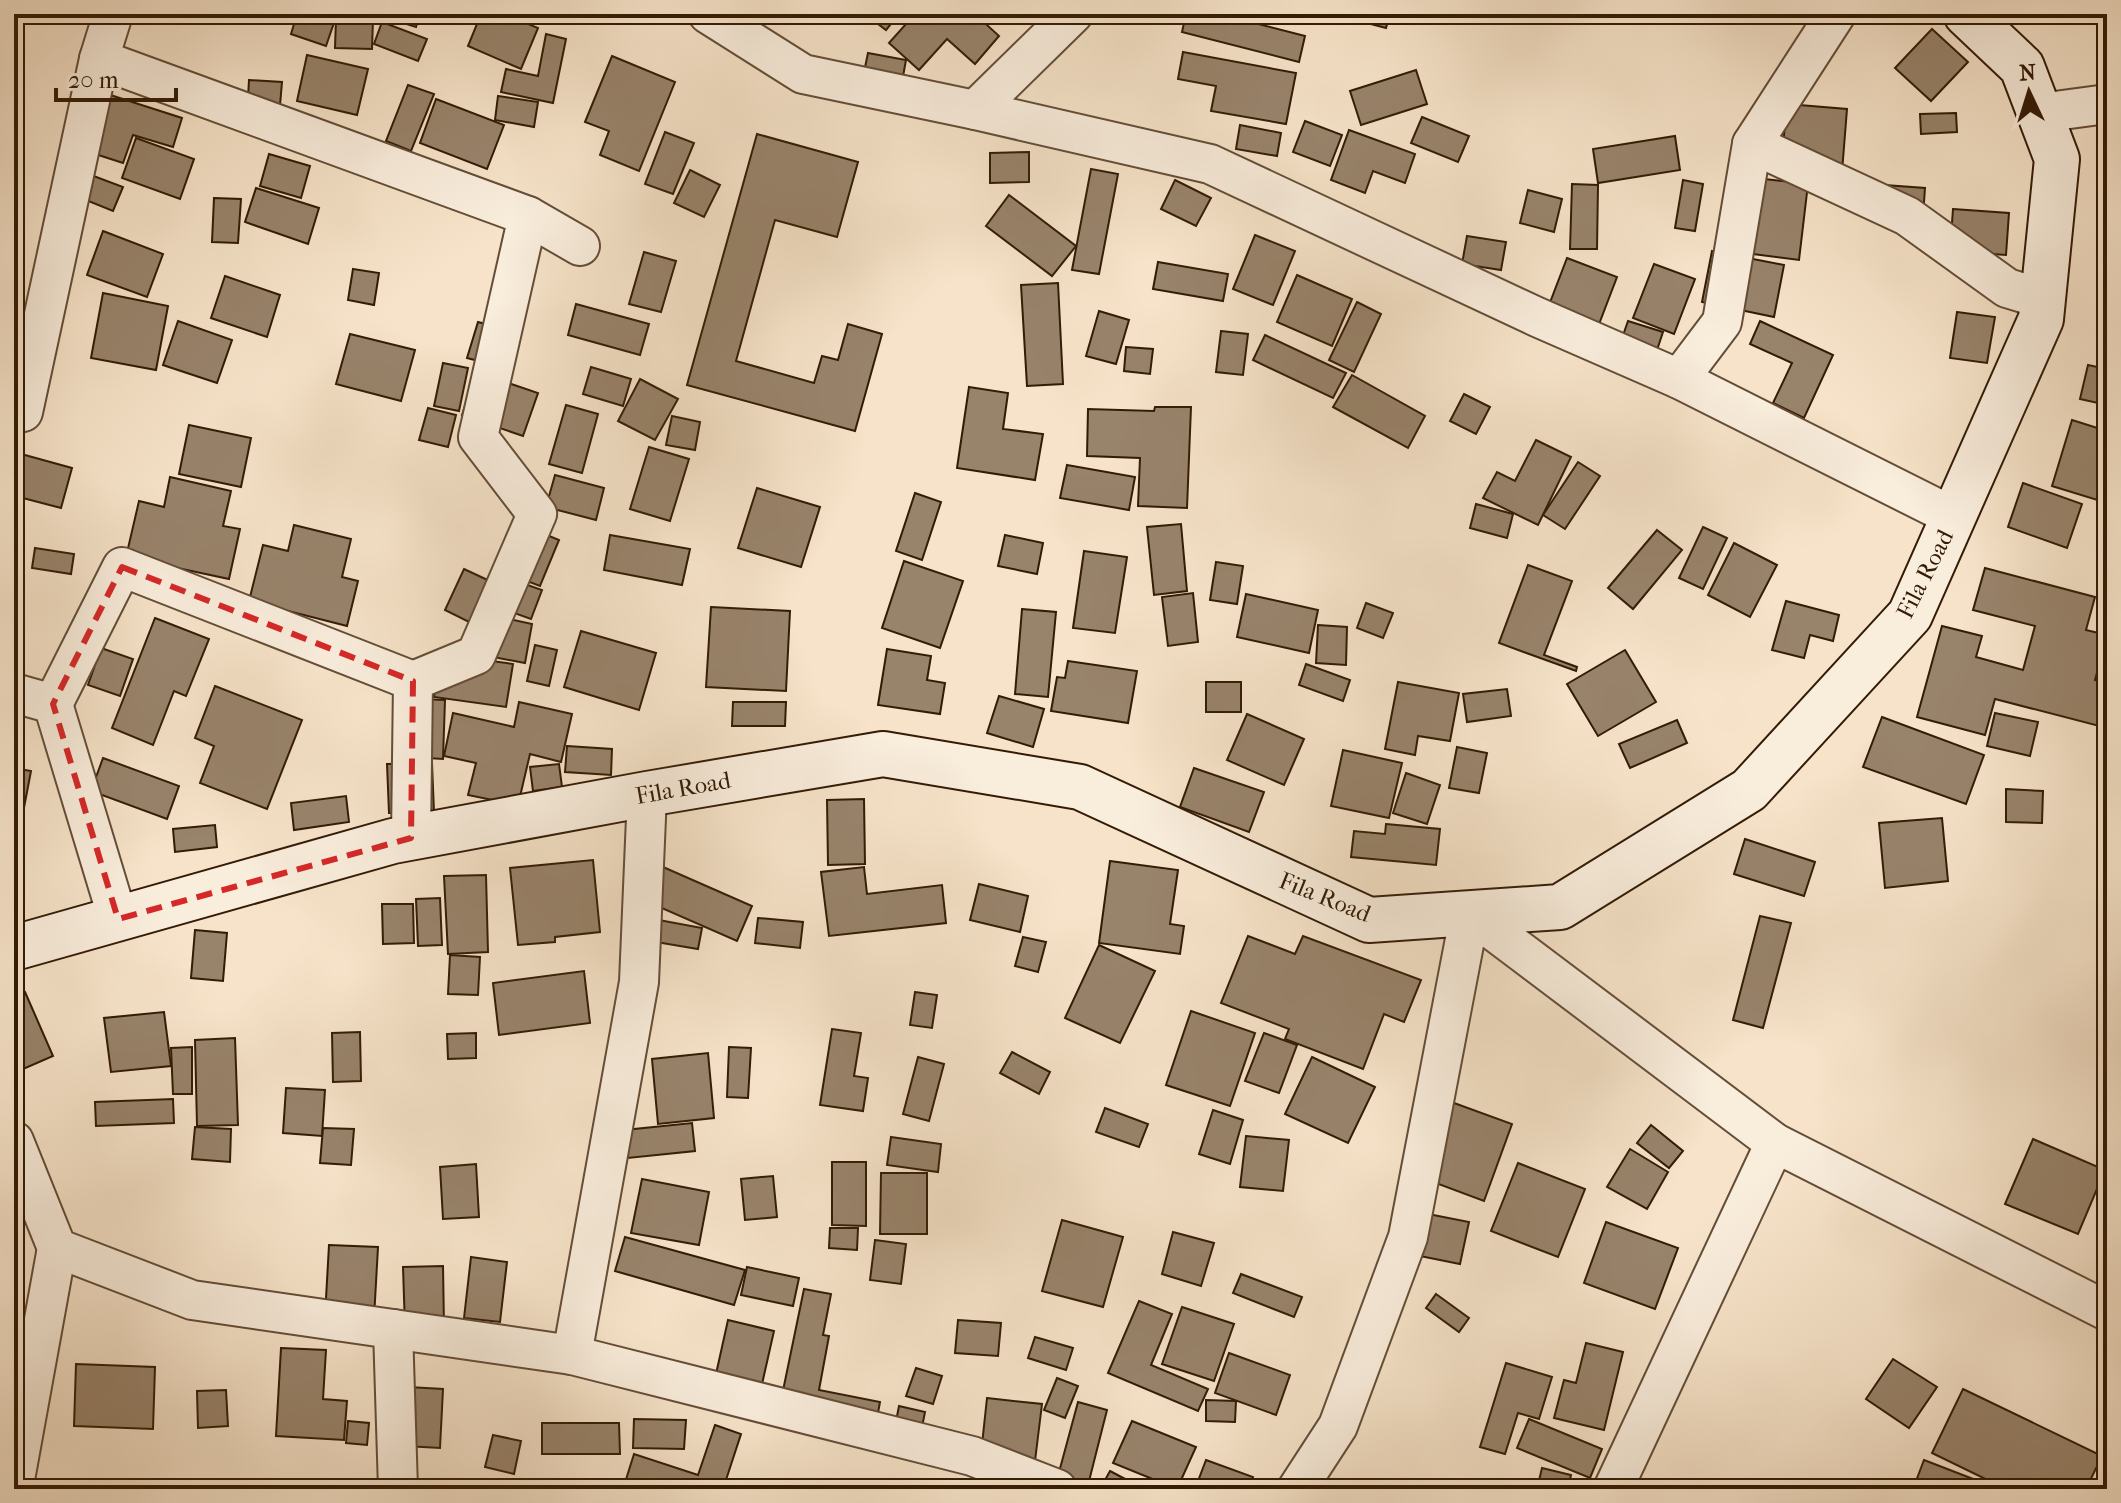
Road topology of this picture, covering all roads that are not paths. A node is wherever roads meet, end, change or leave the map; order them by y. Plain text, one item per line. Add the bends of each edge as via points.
1 (113, 14) edge
2 (708, 14) edge
3 (1073, 14) edge
4 (1836, 14) edge
5 (1966, 14) edge
6 (99, 59) junction
7 (2107, 104) edge
8 (975, 110) junction
9 (2040, 113) junction
10 (1752, 144) junction
11 (528, 216) junction
12 (580, 246) dead end
13 (2043, 299) junction
14 (1679, 379) junction
15 (14, 410) edge
16 (1954, 517) junction
17 (413, 681) junction
18 (14, 693) edge
19 (53, 704) junction
20 (647, 794) junction
21 (411, 838) junction
22 (1470, 913) junction
23 (118, 919) junction
24 (14, 948) edge
25 (14, 1141) edge
26 (1775, 1143) junction
27 (57, 1248) junction
28 (2107, 1311) edge
29 (393, 1329) junction
30 (572, 1355) junction
31 (14, 1485) edge
32 (398, 1489) edge
33 (1057, 1489) edge
34 (1297, 1489) edge
35 (1613, 1489) edge

1 - 6 street
2 - 8 street via 803,74
3 - 8 street
4 - 10 street
5 - 9 street, Fila Road via 2022,67
6 - 11 street
6 - 15 street via 23,412
7 - 9 street
8 - 14 street via 1210,164
9 - 13 street, Fila Road via 2057,159
10 - 13 street via 1907,216 2007,288
10 - 14 street via 1722,322
11 - 12 street
11 - 17 street via 478,437 537,514 476,655
13 - 16 street, Fila Road via 2041,319
14 - 16 street
16 - 22 street, Fila Road via 1910,615 1749,790 1560,907
17 - 19 street via 122,567
17 - 21 street
18 - 19 street
19 - 23 street
20 - 21 street, Fila Road
20 - 22 street, Fila Road via 883,754 1080,787 1369,920
20 - 30 street via 639,982
21 - 23 street, Fila Road
22 - 26 street
22 - 34 street via 1408,1237 1338,1426
23 - 24 street, Fila Road
25 - 27 street
26 - 28 street
26 - 35 street
27 - 29 street via 192,1300
27 - 31 street
29 - 30 street
29 - 32 street
30 - 33 street via 972,1456

